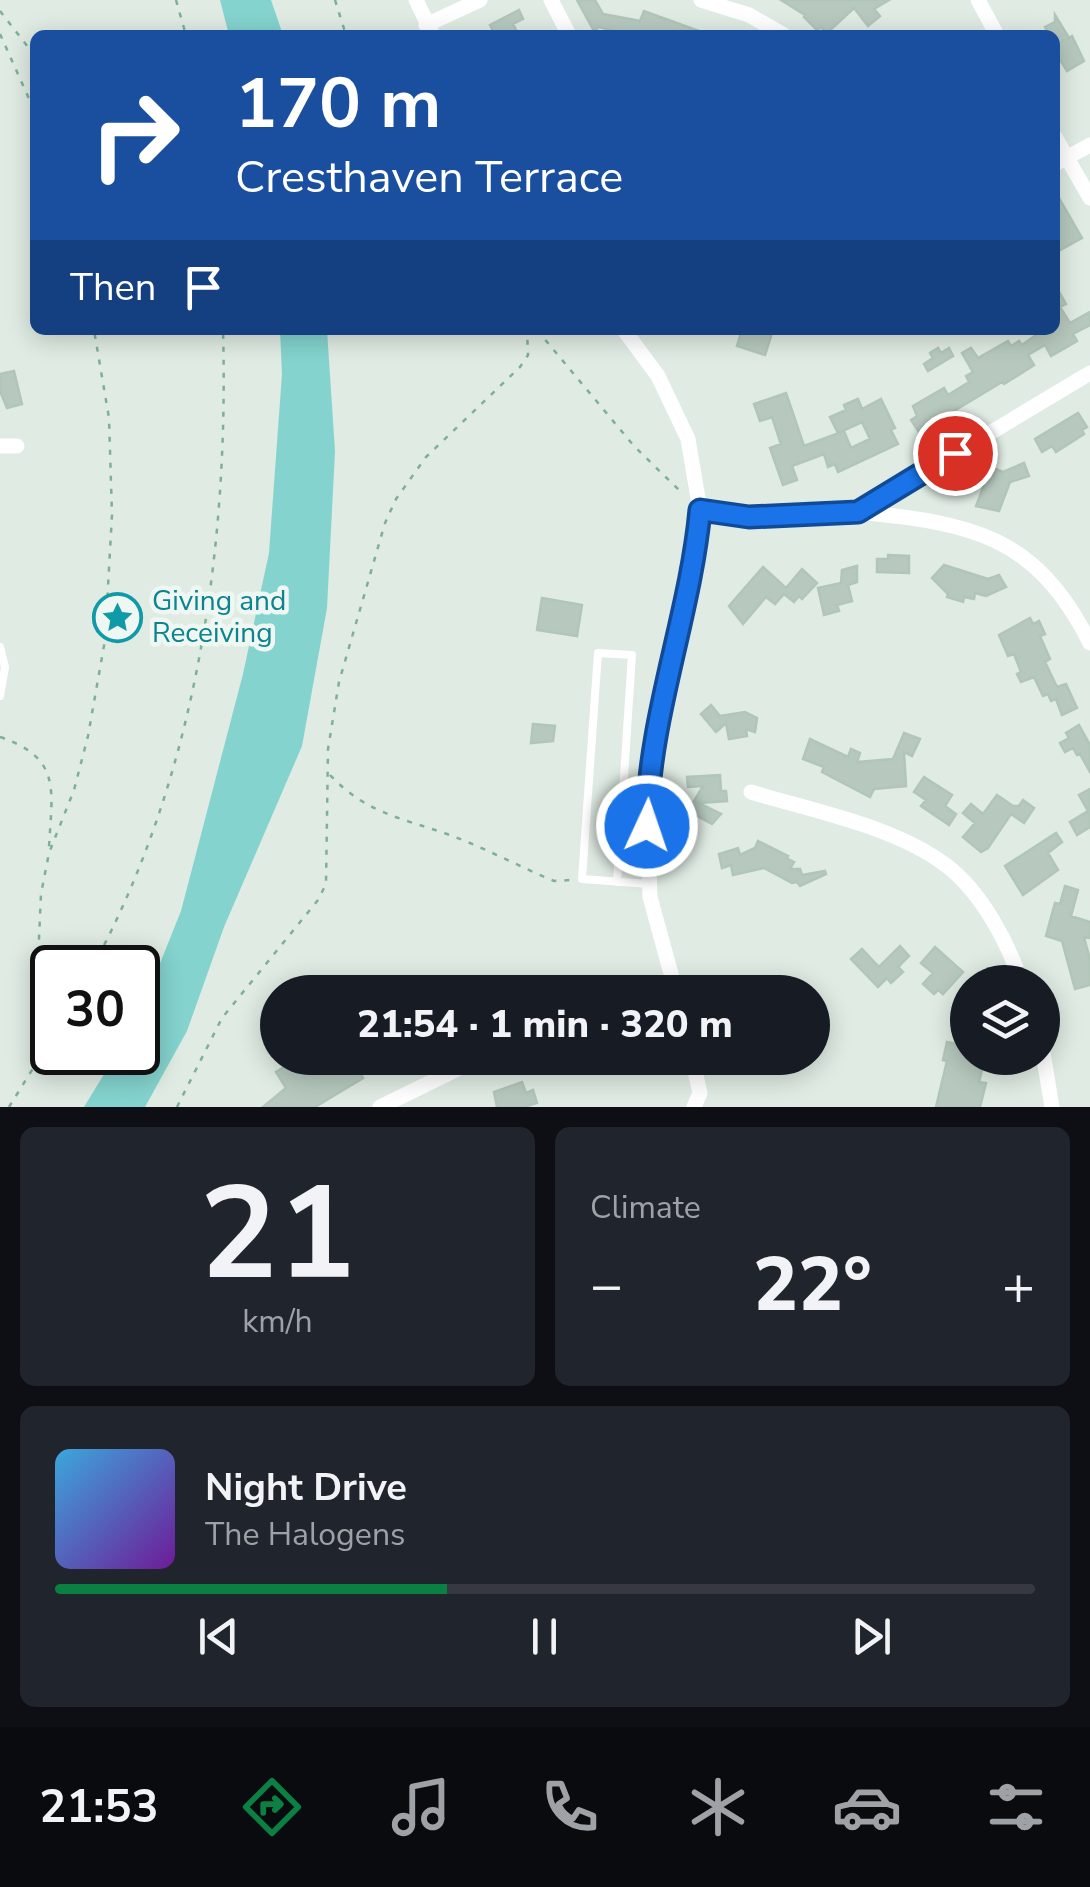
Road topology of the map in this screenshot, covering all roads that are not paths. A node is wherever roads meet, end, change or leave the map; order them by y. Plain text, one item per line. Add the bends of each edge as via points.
1 (416, 0) edge
2 (480, 0) edge
3 (550, 0) edge
4 (700, 0) edge
5 (978, 0) edge
6 (430, 30) edge
7 (566, 30) edge
8 (775, 30) edge
9 (995, 30) edge
10 (1090, 145) edge
11 (1061, 160) edge
12 (1090, 198) edge
13 (628, 335) edge
14 (1090, 373) edge
15 (0, 446) edge
16 (17, 446) dead end
17 (700, 510) junction
18 (858, 512) junction
19 (1090, 642) edge
20 (0, 647) edge
21 (0, 696) edge
22 (750, 792) dead end
23 (616, 882) junction
24 (649, 884) junction
25 (1014, 965) edge
26 (672, 975) edge
27 (447, 1075) edge
28 (695, 1075) edge
29 (1047, 1075) edge
30 (700, 1102) edge
31 (380, 1107) edge
32 (1052, 1107) edge

1 - 6 street
2 - 6 street
3 - 7 street
4 - 8 street
5 - 9 street
10 - 11 street
11 - 12 street
13 - 17 street via 658,376 688,439
14 - 18 street
15 - 16 street
17 - 18 street via 749,517
17 - 24 street via 654,741
18 - 19 street via 936,520 987,536 1044,575 1070,603
20 - 21 lane
22 - 25 street via 898,838 944,864 993,922
23 - 23 lane via 632,656 598,653 582,880
23 - 24 lane
24 - 26 street
27 - 31 street
28 - 30 street
29 - 32 street

